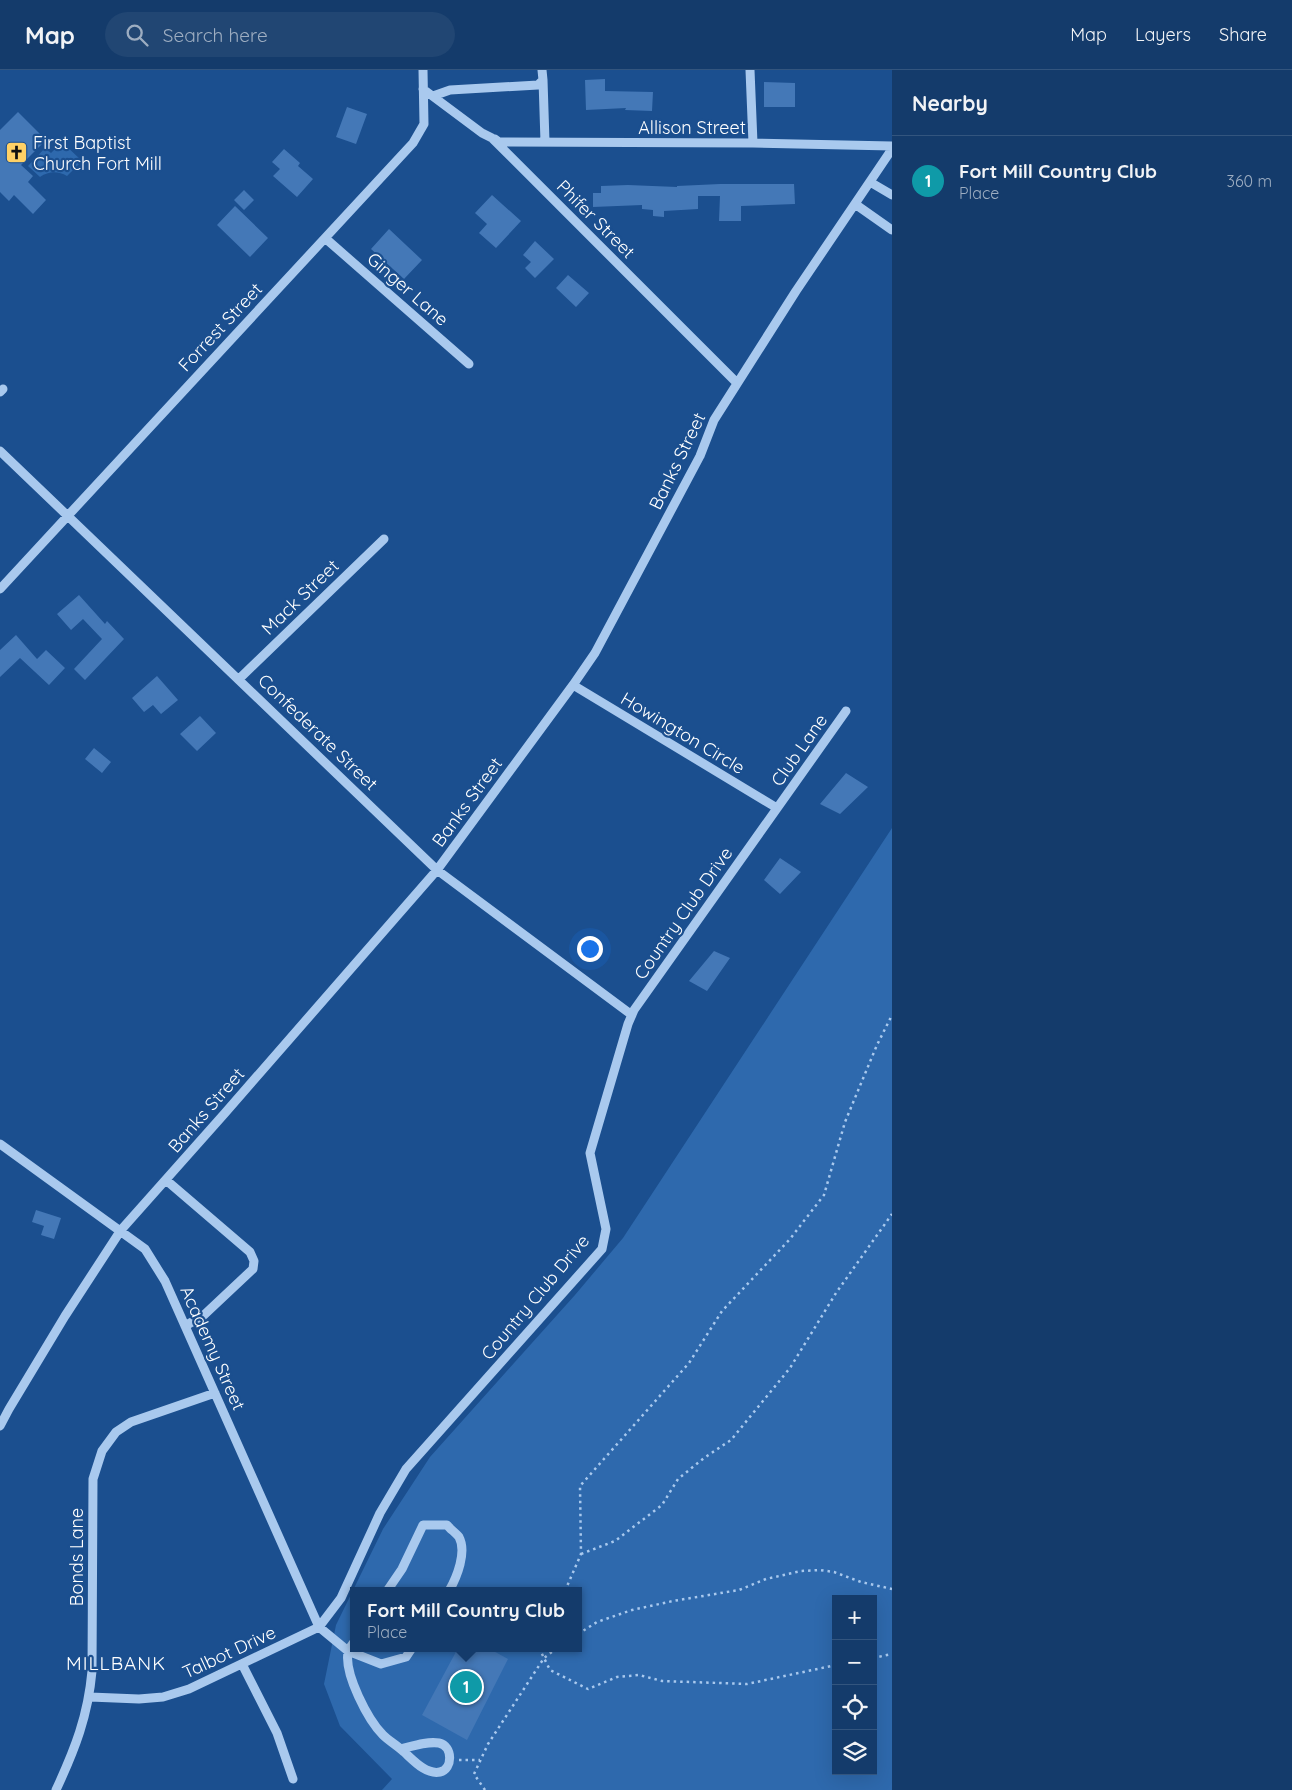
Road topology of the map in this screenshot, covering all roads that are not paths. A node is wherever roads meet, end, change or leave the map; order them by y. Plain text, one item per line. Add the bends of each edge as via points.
1 (423, 70) edge
2 (542, 70) edge
3 (750, 70) edge
4 (543, 80) junction
5 (424, 89) junction
6 (432, 96) junction
7 (492, 138) junction
8 (545, 142) junction
9 (753, 143) junction
10 (892, 148) edge
11 (870, 182) junction
12 (892, 195) edge
13 (855, 204) junction
14 (892, 230) edge
15 (325, 238) junction
16 (469, 364) dead end
17 (737, 383) junction
18 (0, 451) edge
19 (68, 516) junction
20 (384, 539) dead end
21 (0, 589) edge
22 (239, 679) junction
23 (573, 686) junction
24 (846, 710) dead end
25 (777, 808) junction
26 (437, 870) junction
27 (632, 1015) junction
28 (0, 1144) edge
29 (166, 1180) junction
30 (121, 1230) junction
31 (185, 1326) junction
32 (215, 1393) junction
33 (0, 1426) edge
34 (390, 1587) edge
35 (452, 1587) edge
36 (319, 1627) junction
37 (350, 1648) edge
38 (348, 1651) junction
39 (351, 1652) edge
40 (409, 1652) edge
41 (242, 1664) junction
42 (90, 1697) junction
43 (401, 1750) junction
44 (293, 1779) dead end
45 (56, 1790) edge

1 - 5 street, Forrest Street
2 - 4 street
3 - 9 street
4 - 6 street via 538,85 450,90
4 - 8 street
5 - 6 street, Phifer Street
5 - 15 street, Forrest Street via 424,124 413,143
6 - 7 street, Phifer Street
7 - 8 street, Allison Street via 499,142
7 - 17 street, Phifer Street
8 - 9 street, Allison Street
9 - 10 street, Allison Street
10 - 11 street, Banks Street
11 - 12 street
11 - 13 street, Banks Street
13 - 14 street
13 - 17 street, Banks Street
15 - 16 street, Ginger Lane
15 - 19 street, Forrest Street
17 - 23 street, Banks Street via 714,420 700,456 595,653
18 - 19 street, Confederate Street
19 - 21 street, Forrest Street
19 - 22 street, Confederate Street
20 - 22 street, Mack Street
22 - 26 street, Confederate Street
23 - 25 street, Howington Circle
23 - 26 street, Banks Street
24 - 25 street, Club Lane
25 - 27 street, Country Club Drive
26 - 27 street, Confederate Street
26 - 29 street, Banks Street
27 - 36 street, Country Club Drive via 590,1154 606,1229 602,1249 406,1469 380,1513 341,1598
28 - 30 street, Academy Street
29 - 30 street, Banks Street
29 - 31 street via 250,1252 254,1261 253,1269 204,1315
30 - 31 street, Academy Street via 146,1249
30 - 33 street, Banks Street
31 - 32 street, Academy Street
32 - 36 street, Academy Street
32 - 42 street, Bonds Lane via 132,1422 116,1432 102,1451 93,1479
34 - 35 street via 424,1525 447,1525 459,1537 462,1559
36 - 38 street
36 - 41 street, Talbot Drive
37 - 38 street
38 - 43 street via 356,1695 382,1734
39 - 40 street via 381,1664 406,1657
41 - 42 street, Talbot Drive via 189,1689 163,1697
41 - 44 street via 277,1733
42 - 45 street, Bonds Lane via 72,1756
43 - 43 street via 419,1766 432,1772 445,1770 449,1763 450,1754 439,1743

